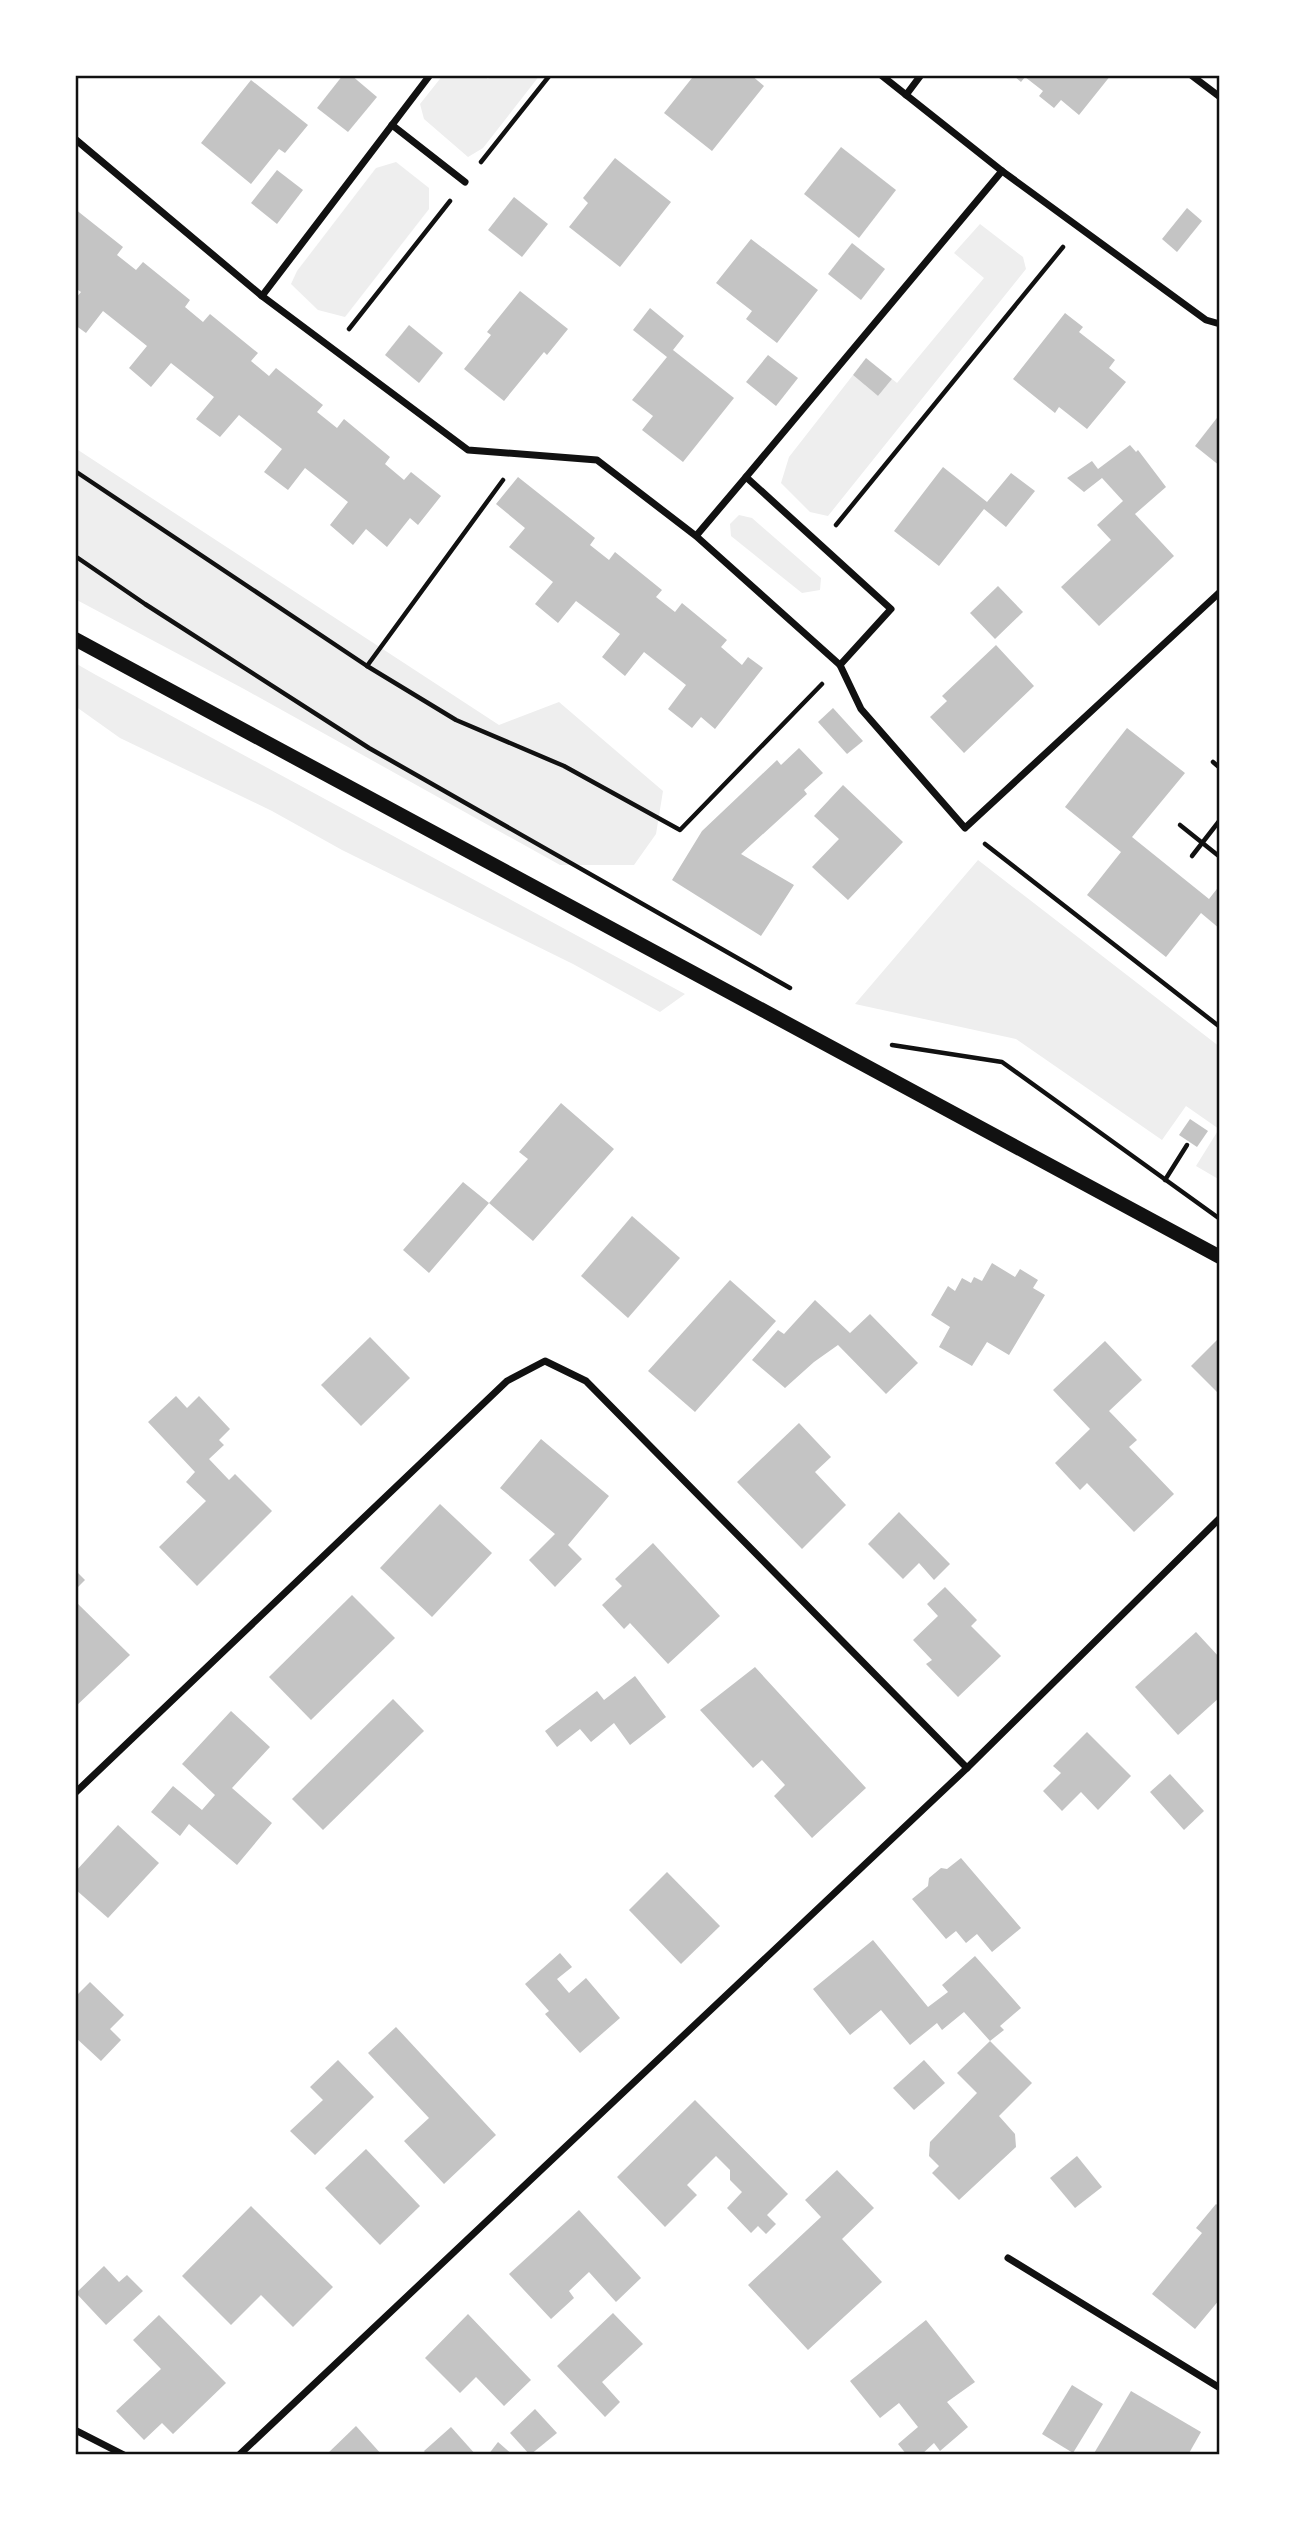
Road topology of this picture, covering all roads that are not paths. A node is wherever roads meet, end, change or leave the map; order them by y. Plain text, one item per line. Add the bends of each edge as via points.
1 (430, 75) edge
2 (881, 75) edge
3 (921, 75) edge
4 (1191, 75) edge
5 (906, 95) junction
6 (1220, 97) edge
7 (392, 125) junction
8 (75, 139) edge
9 (1002, 171) junction
10 (465, 182) road end
11 (262, 296) junction
12 (1220, 324) edge
13 (746, 477) junction
14 (696, 536) junction
15 (1220, 592) edge
16 (75, 639) edge
17 (840, 665) junction
18 (1220, 1257) edge
19 (1220, 1518) edge
20 (967, 1768) junction
21 (75, 1793) edge
22 (1008, 2258) dead end
23 (1220, 2388) edge
24 (75, 2430) edge
25 (124, 2455) edge
26 (239, 2455) edge

1 - 7 street
2 - 5 street
3 - 5 street
4 - 6 street
5 - 9 street
7 - 10 street
7 - 11 street
8 - 11 street
9 - 12 street via 1206,320
9 - 13 street
11 - 14 street via 468,450 597,460
13 - 14 street
13 - 17 street via 891,609
14 - 17 street
15 - 17 street via 965,828 861,709
16 - 18 main road
19 - 20 street
20 - 21 street via 586,1381 545,1361 507,1381
20 - 26 street
22 - 23 street
24 - 25 street

